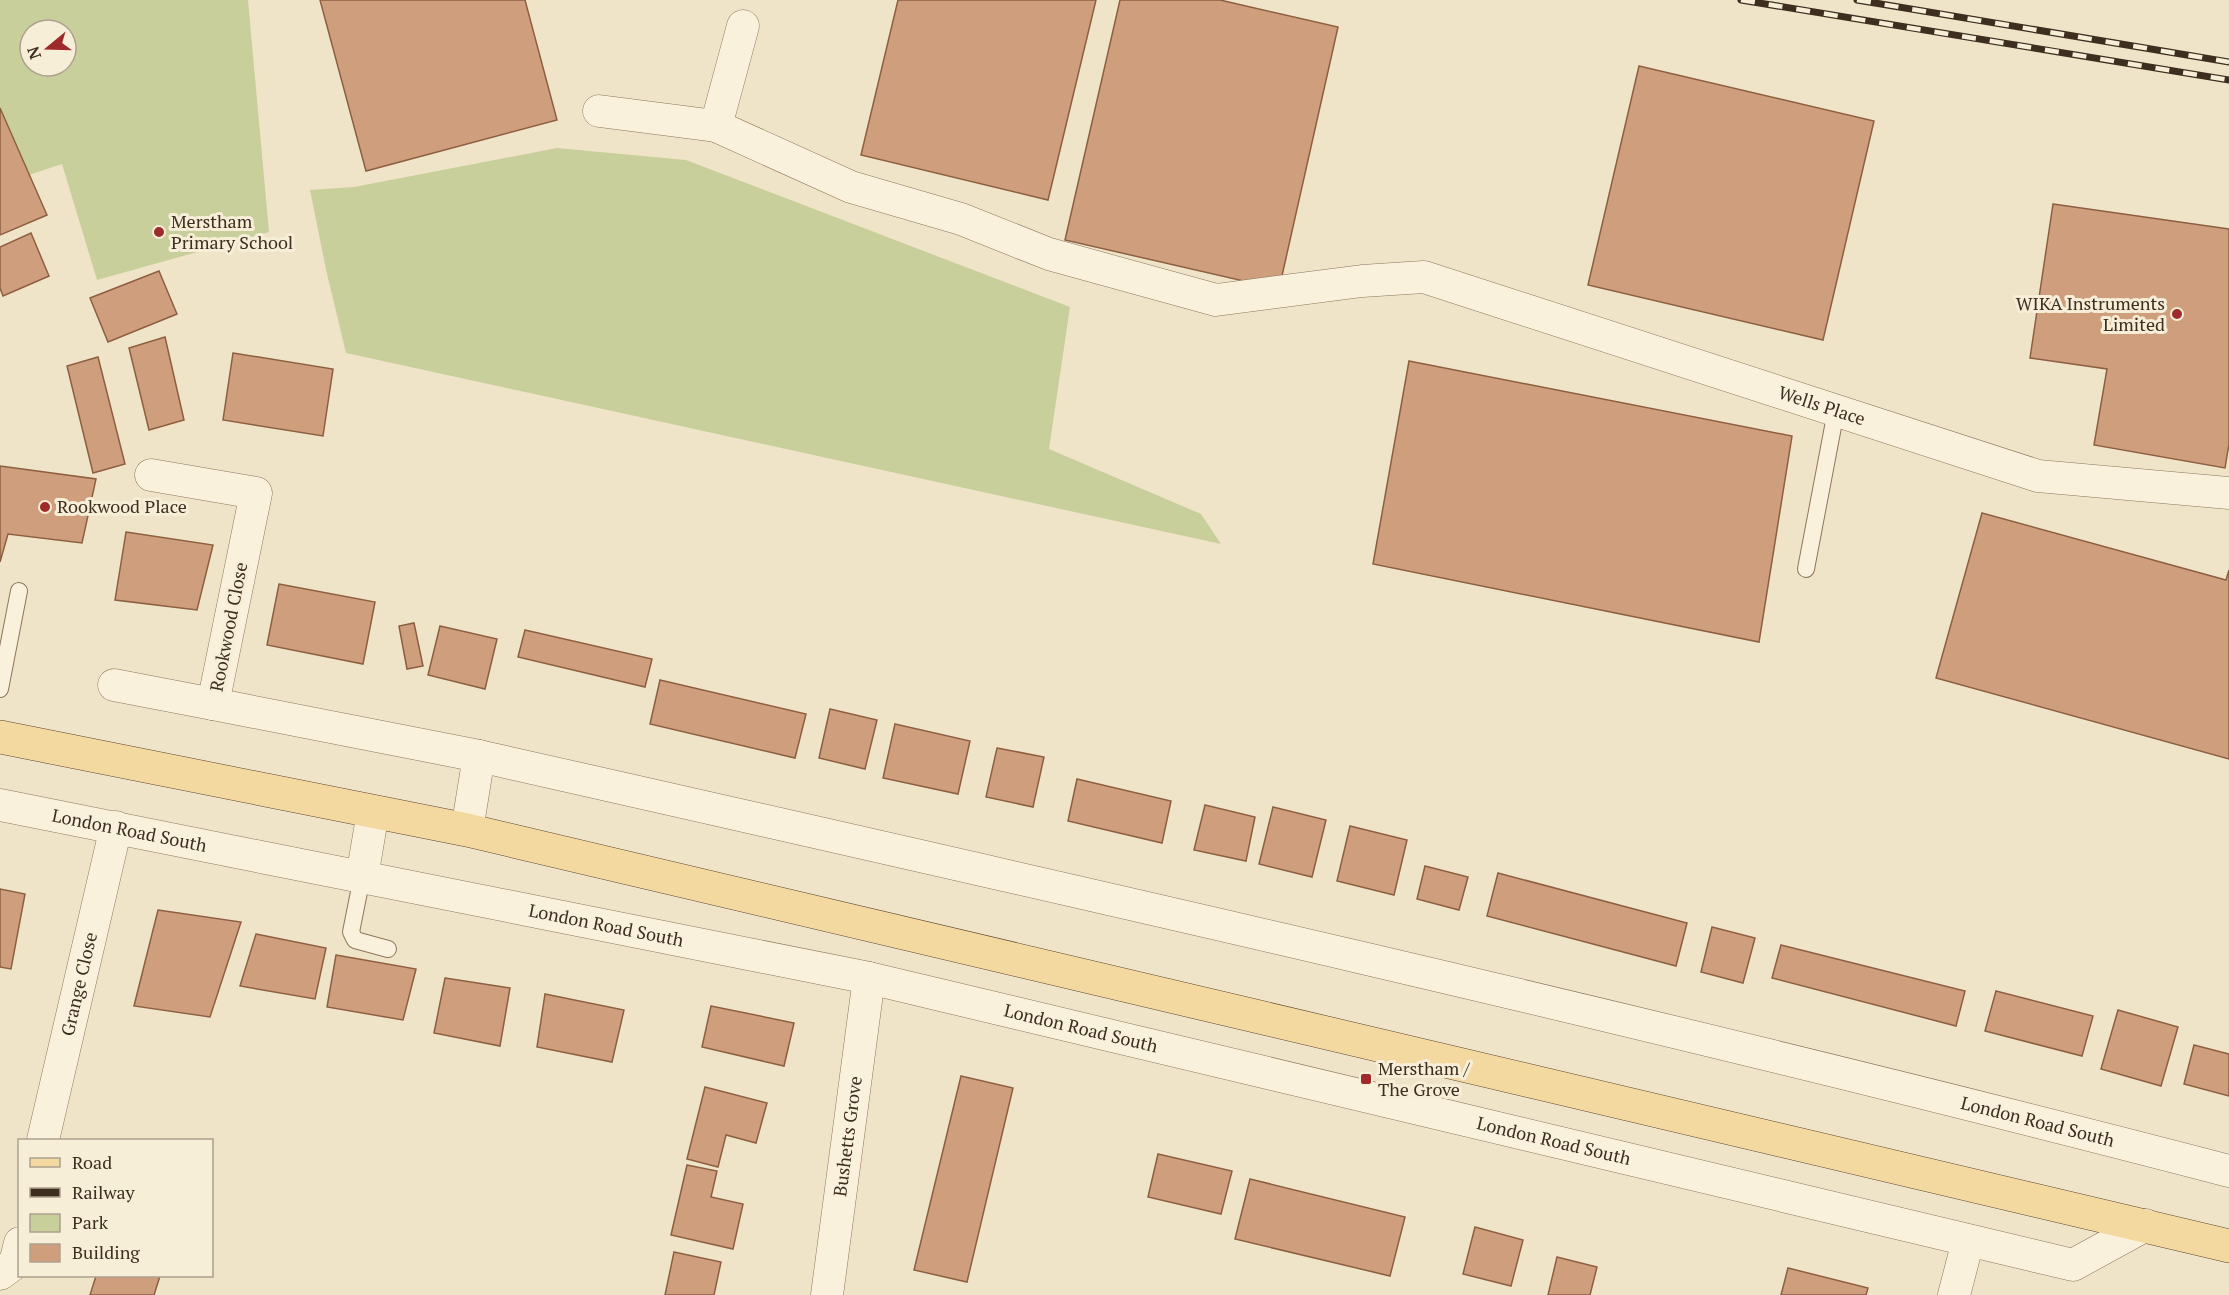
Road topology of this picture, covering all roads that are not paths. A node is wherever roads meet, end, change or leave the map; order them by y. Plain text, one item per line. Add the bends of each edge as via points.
1 (743, 26) dead end
2 (599, 111) dead end
3 (716, 126) junction
4 (1836, 411) junction
5 (151, 475) dead end
6 (2229, 493) edge
7 (1806, 569) dead end
8 (19, 591) dead end
9 (114, 685) dead end
10 (0, 689) edge
11 (213, 704) junction
12 (0, 737) edge
13 (479, 756) junction
14 (0, 805) edge
15 (373, 812) junction
16 (116, 827) junction
17 (467, 830) junction
18 (362, 877) junction
19 (388, 949) dead end
20 (869, 978) junction
21 (43, 1139) edge
22 (2229, 1171) edge
23 (2146, 1225) junction
24 (1968, 1241) junction
25 (2229, 1246) edge
26 (18, 1251) edge
27 (0, 1274) edge
28 (827, 1295) edge
29 (1954, 1295) edge

1 - 3 street
2 - 3 street
3 - 4 street, Wells Place via 851,187 961,219 1049,254 1216,300 1424,277
4 - 6 street, Wells Place via 2038,476
4 - 7 lane
5 - 11 street, Rookwood Close via 256,493
8 - 10 lane
9 - 11 street
11 - 13 street, Rookwood Close
12 - 15 main road
13 - 17 street
13 - 22 street, London Road South via 1124,901 1947,1098
14 - 16 street, London Road South
15 - 17 main road
15 - 18 street
16 - 18 street, London Road South
16 - 21 street, Grange Close
17 - 23 main road
18 - 19 lane via 351,932 355,940
18 - 20 street, London Road South
20 - 24 street, London Road South
20 - 28 street, Bushetts Grove
23 - 24 street, London Road South via 2073,1265
23 - 25 main road
24 - 29 street
26 - 27 street via 15,1263

